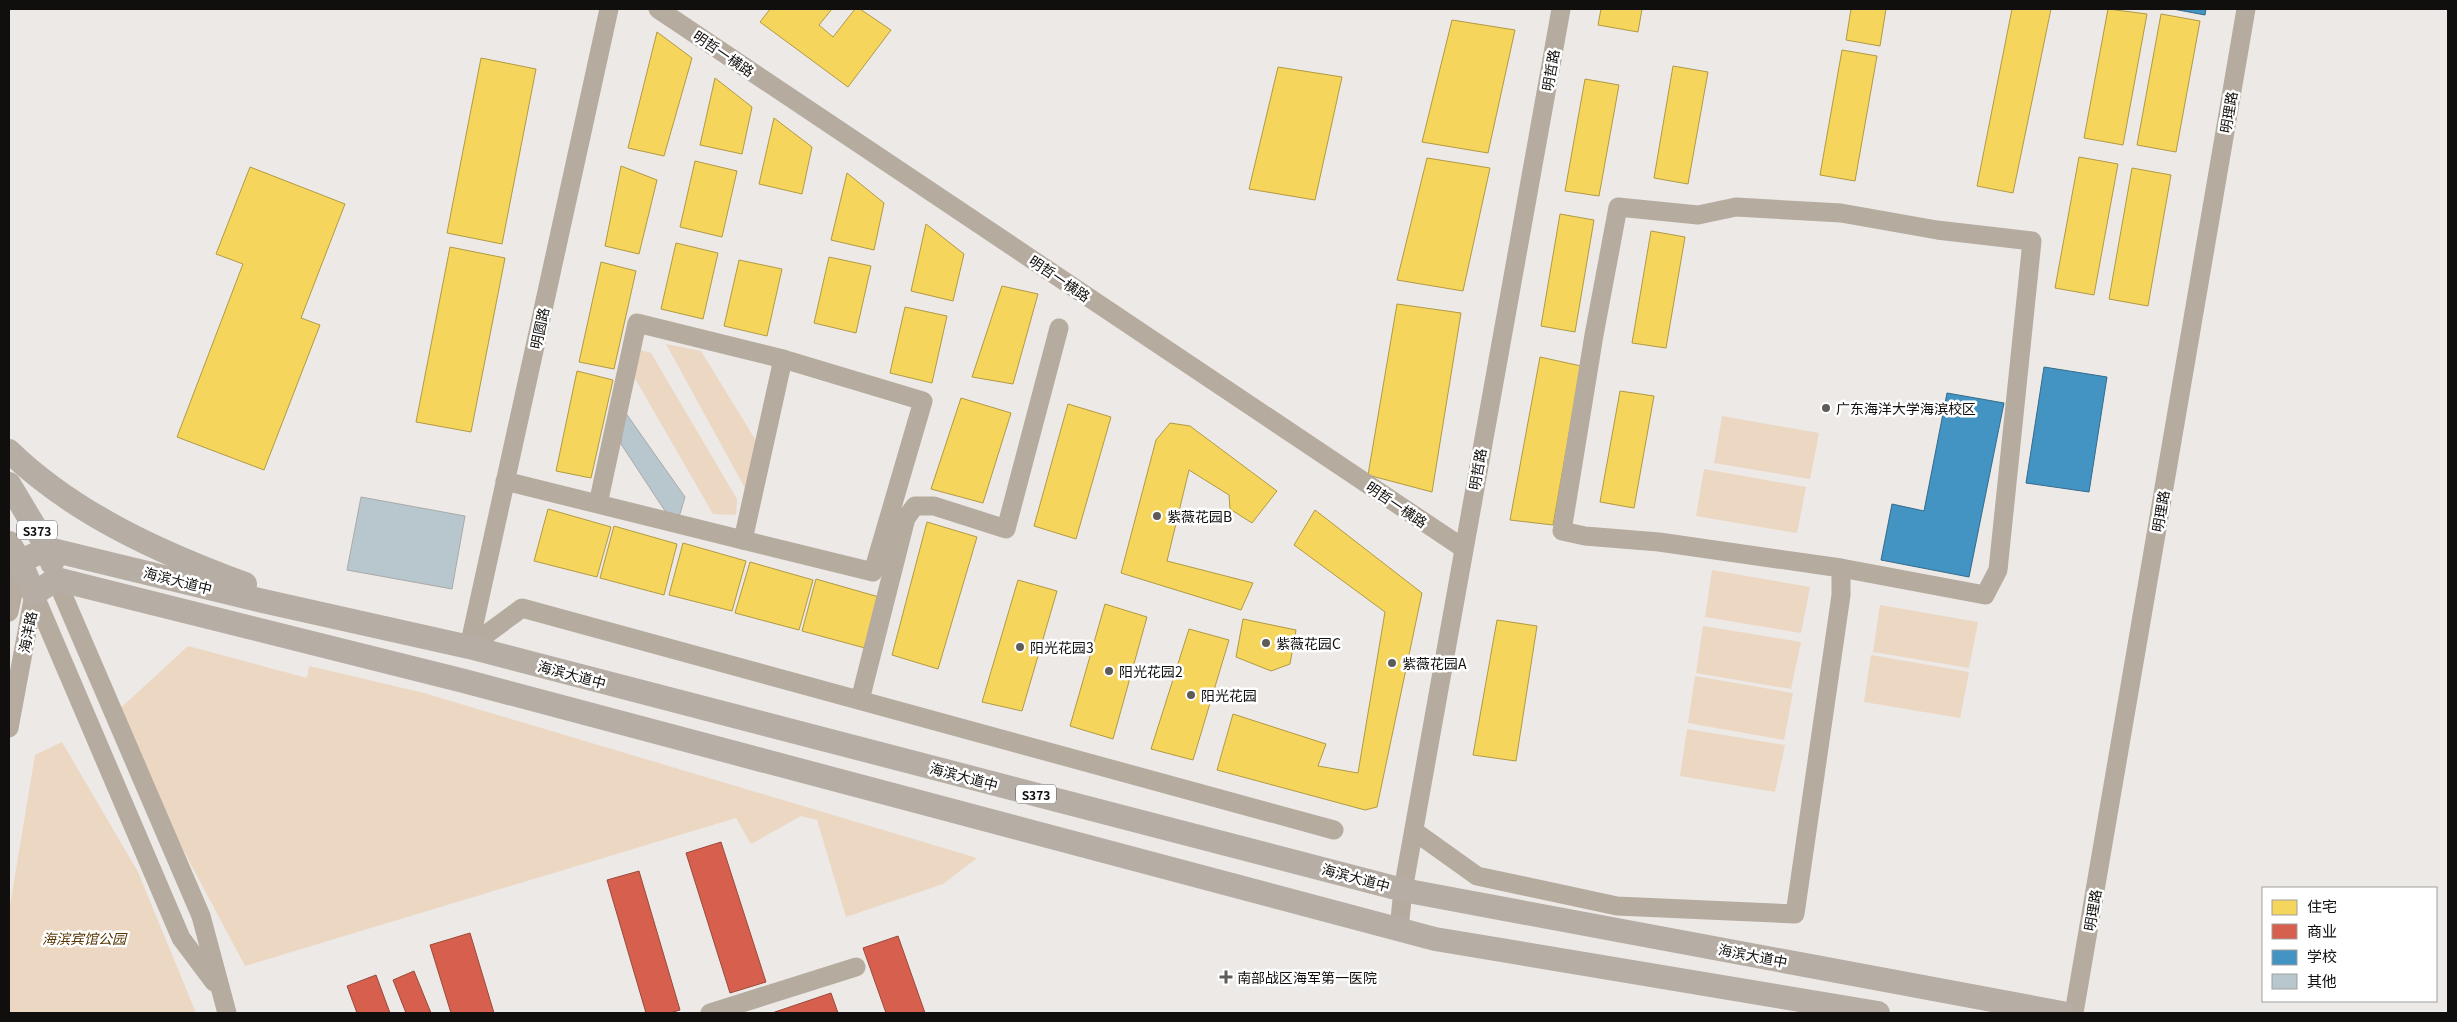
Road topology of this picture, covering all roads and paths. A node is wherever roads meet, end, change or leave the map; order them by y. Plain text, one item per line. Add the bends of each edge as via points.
1 (609, 9) edge
2 (658, 9) edge
3 (1561, 9) edge
4 (2246, 9) edge
5 (1059, 328) dead end
6 (783, 359) junction
7 (9, 451) edge
8 (505, 482) junction
9 (9, 484) edge
10 (598, 504) junction
11 (743, 540) junction
12 (1463, 548) junction
13 (48, 549) junction
14 (14, 552) edge
15 (1842, 568) junction
16 (56, 580) junction
17 (34, 594) junction
18 (9, 612) edge
19 (343, 619) junction
20 (469, 647) junction
21 (860, 700) junction
22 (9, 728) edge
23 (1334, 830) dead end
24 (1414, 831) junction
25 (1403, 890) junction
26 (1399, 929) junction
27 (856, 967) dead end
28 (219, 989) junction
29 (227, 1013) edge
30 (710, 1013) edge
31 (1878, 1013) edge
32 (2062, 1013) edge
33 (2074, 1013) edge

1 - 8 street, 明圆路
2 - 12 street, 明哲一横路
3 - 12 street, 明哲路
4 - 33 street, 明理路
5 - 21 street via 1006,529 934,506 915,506 906,518
6 - 10 street via 637,323
6 - 11 street
6 - 11 street via 923,402 873,572
7 - 19 main road via 30,471 87,510 154,548
8 - 10 street
8 - 20 street, 明圆路
9 - 13 main road, S373
10 - 11 street
12 - 24 street, 明哲路
13 - 14 main road, S373
13 - 16 main road, S373
13 - 19 main road, 海滨大道中 / S373
14 - 17 main road
14 - 18 street, 海洋路
15 - 15 street via 1562,531 1618,207 1698,215 1736,207 1841,213 1937,230 2032,241 1998,570 1985,595
15 - 24 street via 1841,595 1796,914 1617,906 1477,876
16 - 17 main road
16 - 26 main road, 海滨大道中 via 464,681
16 - 28 street via 201,916
17 - 22 street, 海洋路
17 - 28 street via 181,938
19 - 20 main road, 海滨大道中 / S373
20 - 21 street via 522,608
20 - 25 main road, 海滨大道中 / S373
21 - 23 street
24 - 25 street, 明哲路
25 - 26 street, 明哲路
25 - 32 main road, 海滨大道中 / S373
26 - 31 main road, 海滨大道中 via 1445,941
27 - 30 street
28 - 29 street

